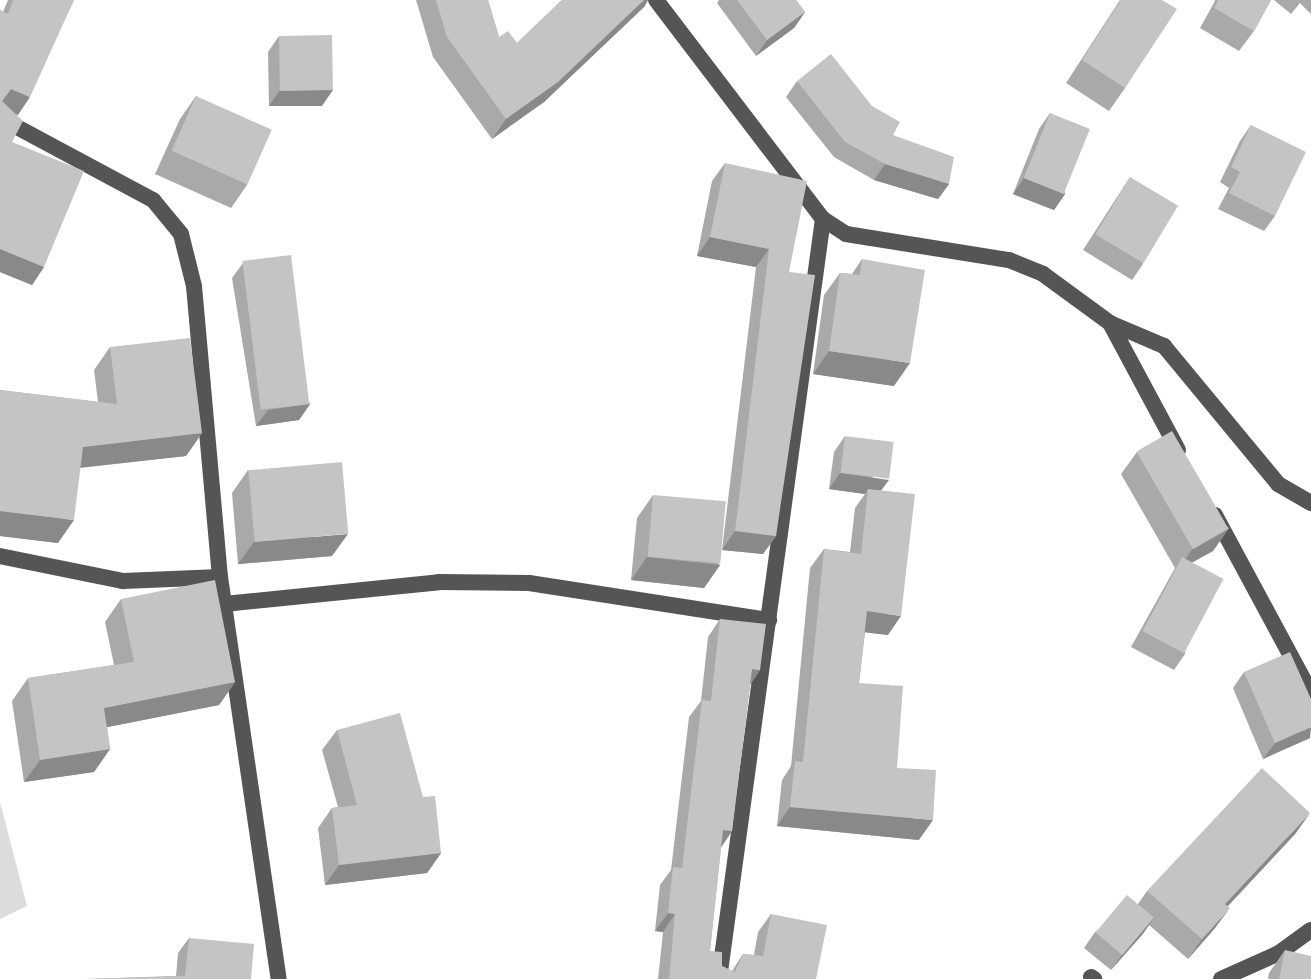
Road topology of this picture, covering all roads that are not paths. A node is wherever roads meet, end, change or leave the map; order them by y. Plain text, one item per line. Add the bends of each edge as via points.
1 (656, 0) edge
2 (0, 118) edge
3 (823, 219) junction
4 (1110, 323) junction
5 (1185, 462) edge
6 (1208, 503) edge
7 (1311, 503) edge
8 (0, 556) edge
9 (220, 577) junction
10 (224, 604) junction
11 (769, 620) junction
12 (1311, 693) edge
13 (1311, 930) edge
14 (279, 979) edge
15 (719, 979) edge
16 (1221, 979) edge

1 - 3 street
2 - 9 street via 153,200 181,234 194,286
3 - 4 street via 846,234 1009,260 1043,274
3 - 11 street
4 - 5 street
4 - 7 street via 1164,346 1278,484
6 - 12 street
8 - 9 street via 123,581
9 - 10 street
10 - 11 street via 439,582 529,583
10 - 14 street
11 - 15 street
13 - 16 street via 1279,953

